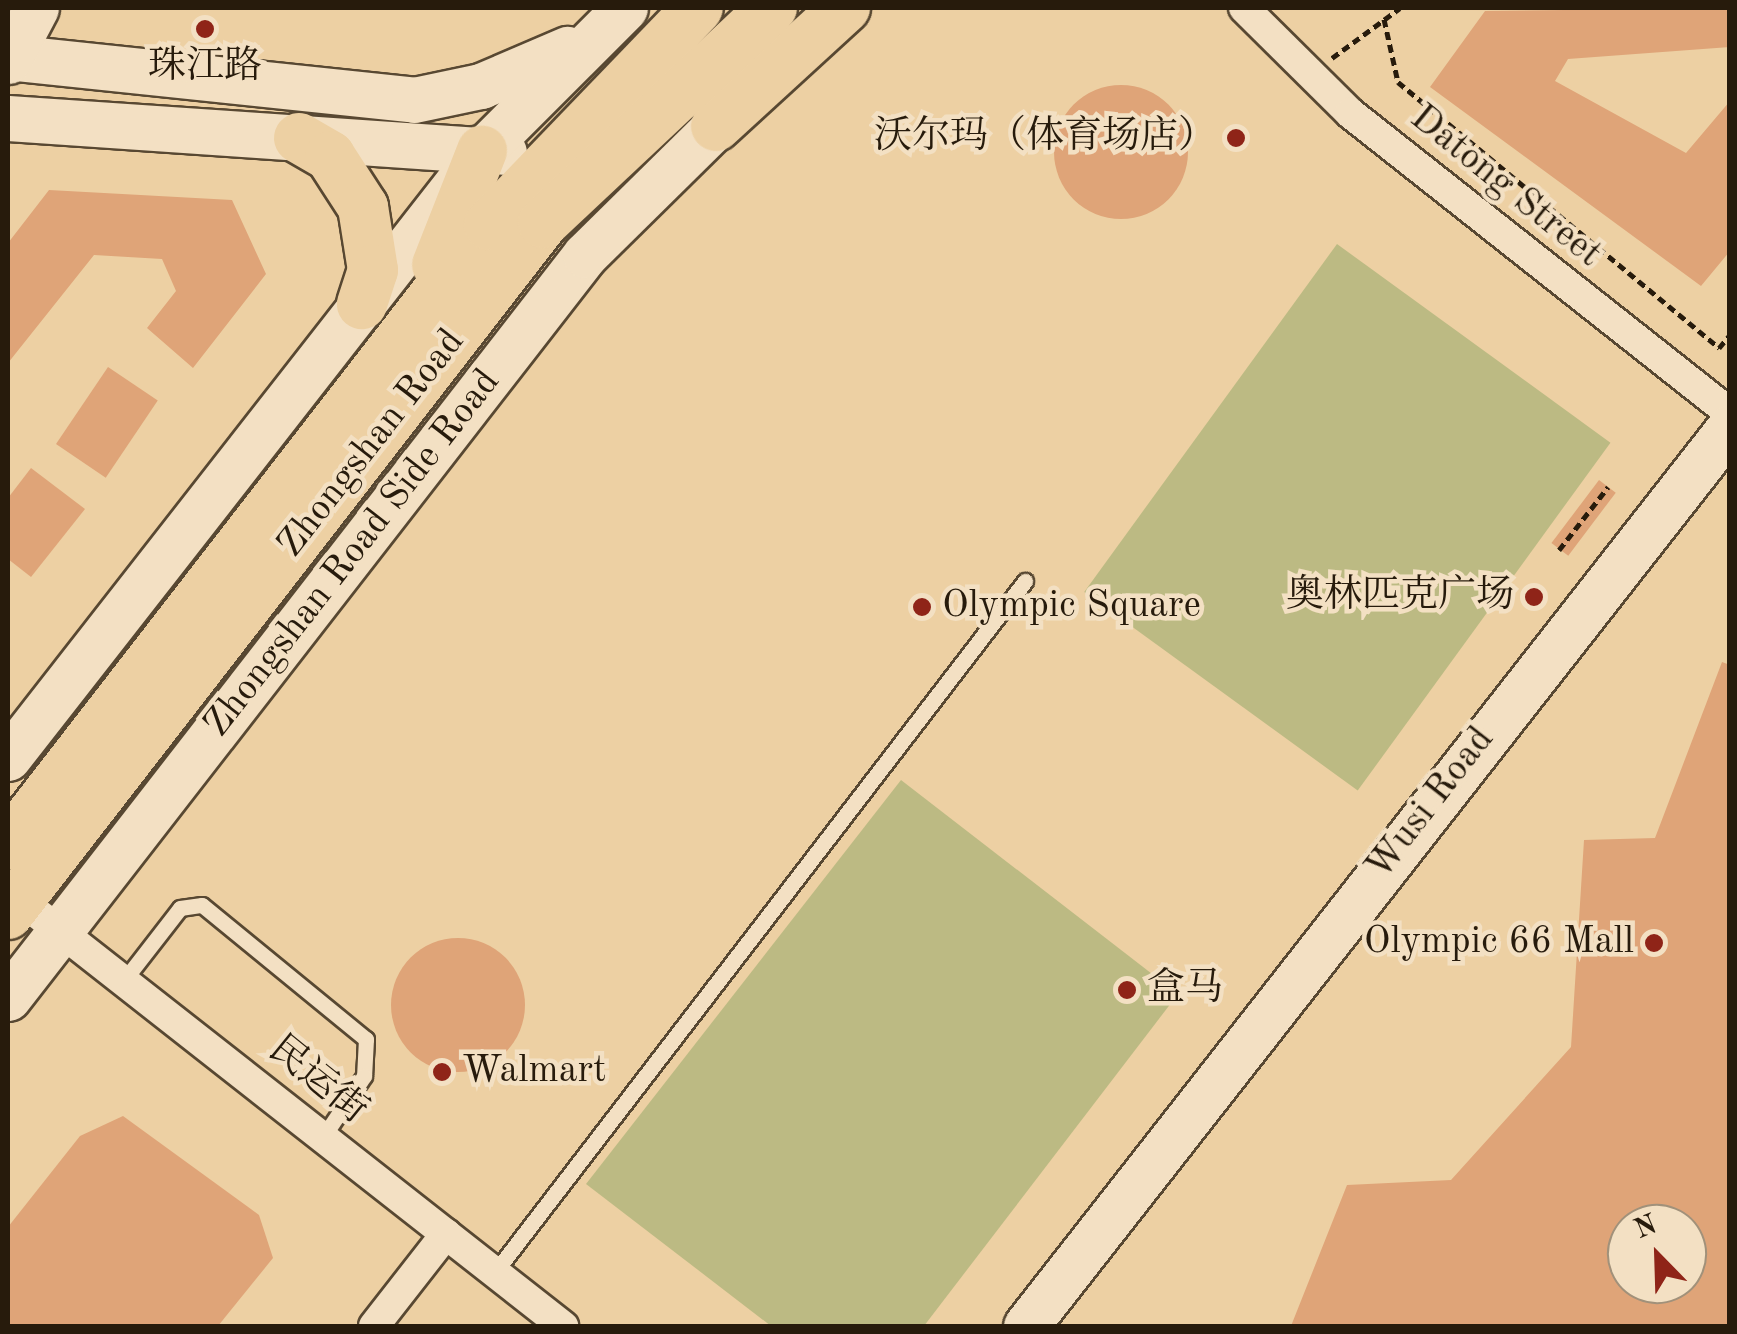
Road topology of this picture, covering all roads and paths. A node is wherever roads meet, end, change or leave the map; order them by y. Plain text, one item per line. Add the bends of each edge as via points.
1 (36, 8) edge
2 (698, 8) edge
3 (772, 8) edge
4 (845, 8) edge
5 (1244, 8) edge
6 (1400, 8) edge
7 (614, 18) edge
8 (1384, 19) junction
9 (8, 59) edge
10 (1309, 74) junction
11 (8, 118) edge
12 (716, 126) junction
13 (299, 138) junction
14 (482, 151) junction
15 (549, 155) junction
16 (605, 159) junction
17 (362, 304) junction
18 (415, 321) junction
19 (1730, 336) edge
20 (1730, 413) edge
21 (1730, 427) edge
22 (1608, 487) dead end
23 (1559, 550) dead end
24 (1025, 581) dead end
25 (8, 758) edge
26 (8, 846) edge
27 (13, 907) edge
28 (60, 930) junction
29 (126, 978) junction
30 (8, 998) edge
31 (323, 1137) junction
32 (446, 1234) junction
33 (494, 1272) junction
34 (374, 1326) edge
35 (562, 1326) edge
36 (1026, 1326) edge

1 - 9 main road
2 - 15 main road, Zhongshan Road
3 - 16 main road, Zhongshan Road
4 - 12 main road
5 - 10 street, Datong Street
6 - 8 path
7 - 9 main road via 528,68 414,100
7 - 14 main road
8 - 10 path
8 - 19 path via 1398,82 1719,348
10 - 20 street, Datong Street
11 - 13 main road
12 - 16 main road
12 - 28 main road, Zhongshan Road Side Road via 585,255
13 - 14 main road
13 - 17 main road via 330,156 364,208 373,270
14 - 15 main road
14 - 17 main road
14 - 18 main road
15 - 16 main road
15 - 18 main road, Zhongshan Road
16 - 27 main road, Zhongshan Road via 543,223
17 - 25 main road
18 - 26 main road, Zhongshan Road
21 - 36 main road, Wusi Road
22 - 23 path
24 - 33 lane
27 - 28 street, 民运街
28 - 29 street, 民运街
28 - 30 main road, Zhongshan Road Side Road
29 - 31 street, 民运街
29 - 31 lane via 180,908 202,905 366,1039 364,1076
31 - 32 street, 民运街
32 - 33 street, 民运街
32 - 34 street
33 - 35 street, 民运街

